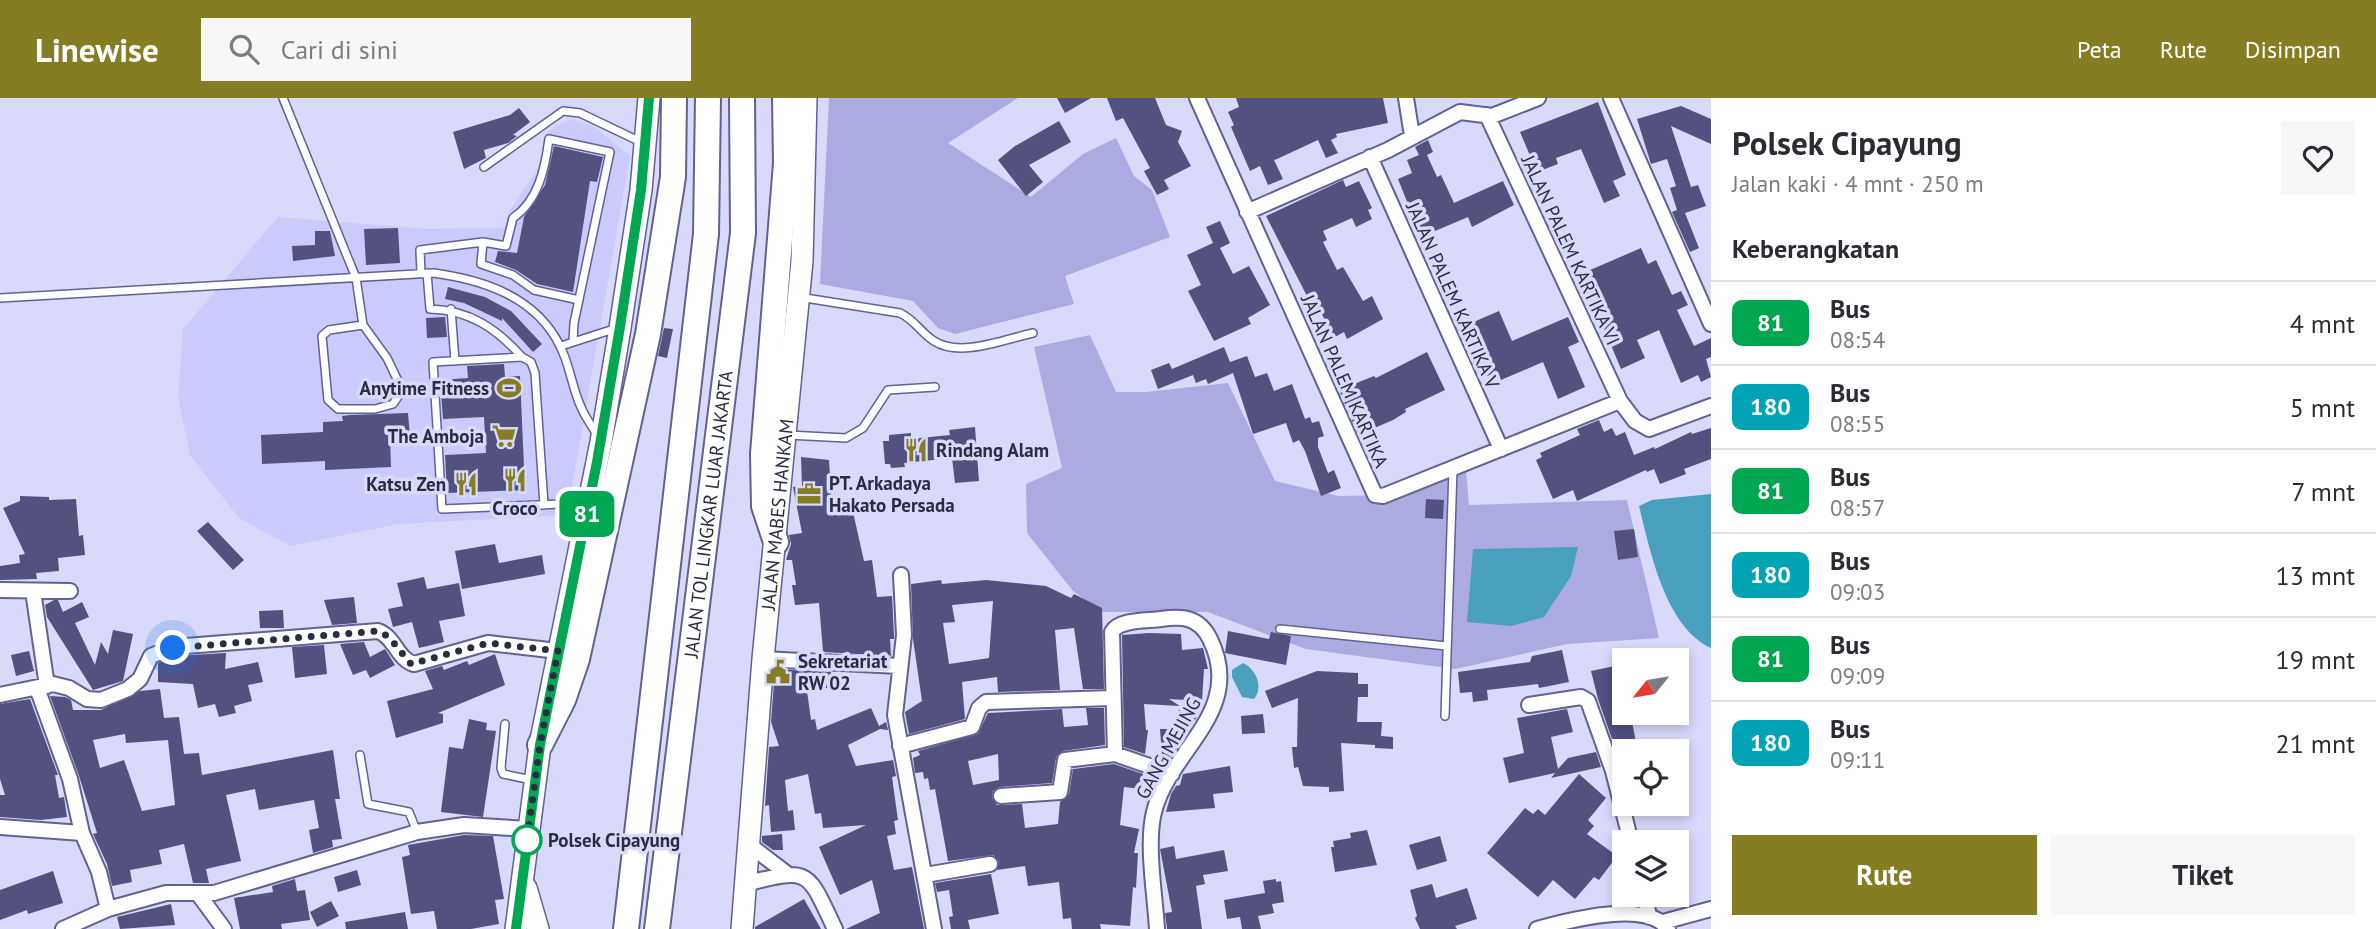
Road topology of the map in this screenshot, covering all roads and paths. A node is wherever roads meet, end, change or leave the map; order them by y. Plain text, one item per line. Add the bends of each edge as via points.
1 (283, 98) edge
2 (649, 98) edge
3 (674, 98) edge
4 (708, 98) edge
5 (742, 98) edge
6 (785, 98) edge
7 (806, 98) edge
8 (1197, 98) edge
9 (1406, 98) edge
10 (1538, 98) edge
11 (1611, 98) edge
12 (1487, 115) junction
13 (1412, 136) junction
14 (646, 145) junction
15 (1370, 157) junction
16 (484, 167) dead end
17 (1247, 212) junction
18 (483, 242) junction
19 (424, 273) junction
20 (356, 278) junction
21 (797, 297) junction
22 (0, 298) edge
23 (579, 300) junction
24 (451, 309) junction
25 (1711, 324) edge
26 (363, 325) junction
27 (620, 327) junction
28 (1033, 333) dead end
29 (573, 342) junction
30 (561, 346) junction
31 (522, 357) junction
32 (455, 360) junction
33 (935, 387) dead end
34 (1620, 401) junction
35 (1711, 406) edge
36 (787, 435) junction
37 (601, 442) junction
38 (1501, 449) junction
39 (1453, 466) junction
40 (589, 503) junction
41 (544, 505) junction
42 (776, 542) junction
43 (901, 575) dead end
44 (0, 590) edge
45 (33, 591) junction
46 (70, 591) dead end
47 (1280, 629) dead end
48 (1447, 646) junction
49 (558, 651) junction
50 (763, 659) junction
51 (899, 666) junction
52 (42, 687) junction
53 (0, 695) edge
54 (1112, 698) junction
55 (1529, 705) dead end
56 (1445, 716) dead end
57 (505, 724) dead end
58 (540, 745) junction
59 (900, 746) junction
60 (1115, 754) junction
61 (360, 755) dead end
62 (1172, 774) junction
63 (536, 781) junction
64 (1001, 796) dead end
65 (0, 827) edge
66 (528, 829) junction
67 (1628, 830) edge
68 (417, 832) junction
69 (82, 833) junction
70 (747, 843) junction
71 (990, 864) dead end
72 (522, 872) junction
73 (786, 873) junction
74 (925, 875) junction
75 (745, 884) junction
76 (199, 895) junction
77 (1652, 907) edge
78 (107, 909) junction
79 (1711, 909) edge
80 (742, 923) edge
81 (1660, 923) edge
82 (63, 929) edge
83 (224, 929) edge
84 (516, 929) edge
85 (538, 929) edge
86 (626, 929) edge
87 (657, 929) edge
88 (835, 929) edge
89 (934, 929) edge
90 (1157, 929) edge
91 (1537, 929) edge

1 - 20 lane
2 - 14 main road
3 - 58 highway via 673,177 649,334 577,659 564,700
4 - 86 highway, JALAN TOL LINGKAR LUAR JAKARTA via 706,234
5 - 87 highway, JALAN TOL LINGKAR LUAR JAKARTA via 743,233
6 - 42 highway via 786,163 763,454 764,506
7 - 21 main road, JALAN MABES HANKAM
8 - 17 street, JALAN PALEM KARTIKA
9 - 13 street
10 - 12 street
11 - 25 street
12 - 13 street via 1460,111
12 - 34 street, JALAN PALEM KARTIKA VI
13 - 15 street
14 - 16 lane via 580,113 563,111
14 - 27 main road
15 - 17 street
15 - 38 street, JALAN PALEM KARTIKA V
17 - 39 street, JALAN PALEM KARTIKA via 1376,495
18 - 19 lane via 420,250
18 - 23 lane via 481,264 513,275 534,290
18 - 23 lane via 506,246 513,218 523,211 543,177 549,139 610,152
19 - 20 lane
19 - 24 lane via 430,309
19 - 30 lane via 460,277 500,289 542,320
20 - 22 lane
20 - 26 lane
21 - 28 lane via 900,313 947,347
21 - 36 main road, JALAN MABES HANKAM
23 - 29 lane
24 - 31 lane via 502,334
24 - 32 lane
26 - 26 lane via 394,370 399,395 393,404 375,409 338,409 328,400 322,335
27 - 29 lane
27 - 37 main road
29 - 30 lane
30 - 37 lane via 580,407
31 - 32 lane
31 - 41 lane via 531,362 535,373
32 - 41 lane via 433,362 442,509
33 - 36 lane via 888,390 863,428 846,438
34 - 35 street via 1635,421 1648,429
34 - 38 street, JALAN PALEM KARTIKA
36 - 42 main road, JALAN MABES HANKAM
37 - 40 main road
38 - 39 street, JALAN PALEM KARTIKA
39 - 48 lane
40 - 41 lane
40 - 49 main road
42 - 50 main road, JALAN MABES HANKAM
43 - 51 street via 904,635
44 - 45 street
45 - 46 street
45 - 52 street
47 - 48 lane
48 - 56 lane
49 - 52 street via 488,643 411,664 389,637 378,631 173,648 151,656 133,685 101,700 88,699 63,686
49 - 58 main road
50 - 51 street
50 - 70 main road, JALAN MABES HANKAM
51 - 59 street via 894,702
52 - 53 street
52 - 69 street
54 - 59 street via 986,702 968,729
54 - 60 street
54 - 62 street, GANG MEJING via 1114,628 1181,616 1206,632 1215,653 1217,699
55 - 67 street via 1581,697 1588,701
57 - 63 lane via 503,774
58 - 63 main road
59 - 74 street
60 - 62 street
60 - 64 street via 1065,760 1060,792
61 - 68 lane via 368,804 409,812
62 - 90 street, GANG MEJING via 1152,824
63 - 66 main road
65 - 69 street
66 - 68 street via 464,825
66 - 72 main road
68 - 76 street
69 - 78 street via 99,872
70 - 73 street
70 - 75 main road, JALAN MABES HANKAM
71 - 74 street
72 - 84 main road
72 - 85 main road
73 - 75 street
73 - 88 street via 809,878
74 - 89 street
75 - 80 main road, JALAN MABES HANKAM
76 - 78 street via 166,893
76 - 83 street
77 - 81 street
78 - 82 street
79 - 81 street
81 - 91 street via 1597,915

